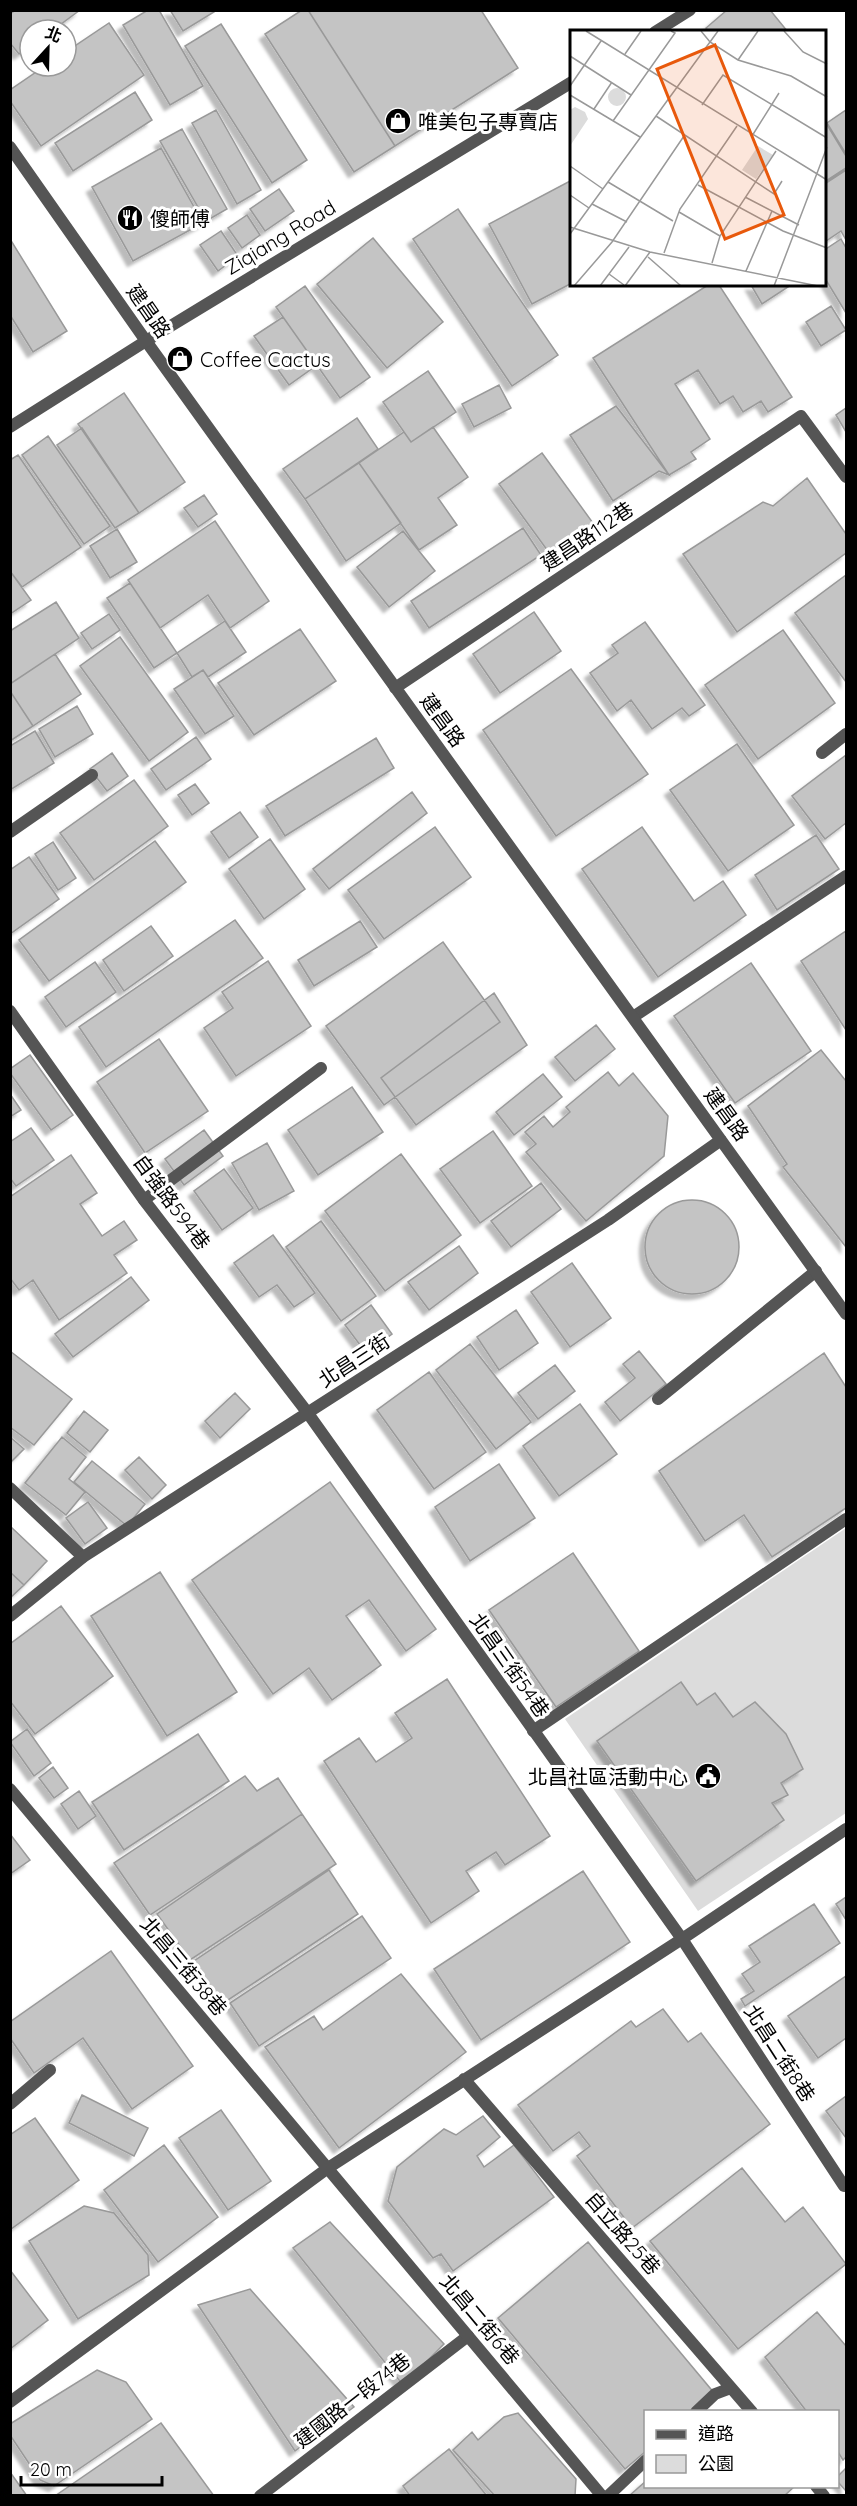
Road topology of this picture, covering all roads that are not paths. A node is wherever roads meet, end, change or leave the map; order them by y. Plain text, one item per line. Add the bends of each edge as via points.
1 (690, 10) edge
2 (658, 30) edge
3 (570, 83) edge
4 (10, 147) edge
5 (146, 341) junction
6 (10, 428) edge
7 (846, 477) edge
8 (395, 688) junction
9 (846, 734) edge
10 (822, 753) dead end
11 (92, 775) dead end
12 (10, 832) edge
13 (846, 876) edge
14 (10, 1011) edge
15 (633, 1017) junction
16 (321, 1068) dead end
17 (721, 1140) junction
18 (144, 1200) junction
19 (816, 1271) junction
20 (846, 1314) edge
21 (658, 1399) dead end
22 (307, 1412) junction
23 (10, 1488) edge
24 (846, 1518) edge
25 (83, 1557) junction
26 (10, 1616) edge
27 (533, 1731) junction
28 (10, 1789) edge
29 (846, 1829) edge
30 (682, 1939) junction
31 (50, 2070) dead end
32 (465, 2079) junction
33 (10, 2104) edge
34 (328, 2168) junction
35 (846, 2184) edge
36 (468, 2336) junction
37 (731, 2388) junction
38 (10, 2402) edge
39 (698, 2410) edge
40 (750, 2410) edge
41 (644, 2461) edge
42 (260, 2496) edge
43 (602, 2496) edge
44 (608, 2496) edge

1 - 2 street
3 - 5 street, Ziqiang Road
4 - 5 street, 建昌路
5 - 6 street, Ziqiang Road
5 - 8 street, 建昌路
7 - 8 street, 建昌路112巷 via 801,416
8 - 15 street, 建昌路
9 - 10 street
11 - 12 street
13 - 15 street
14 - 18 street, 自強路594巷
15 - 17 street, 建昌路
16 - 18 street
17 - 19 street, 建昌路
17 - 22 street, 北昌三街 via 608,1220
18 - 22 street, 自強路594巷
19 - 20 street, 建昌路
19 - 21 street
22 - 25 street, 北昌三街
22 - 27 street, 北昌三街54巷
23 - 25 street
24 - 27 street
25 - 26 street, 北昌三街
27 - 30 street, 北昌三街54巷
28 - 34 street, 北昌三街38巷
29 - 30 street
30 - 32 street
30 - 35 street, 北昌二街8巷
31 - 33 street
32 - 34 street
32 - 37 street, 自立路25巷
34 - 36 street, 北昌二街6巷
34 - 38 street
36 - 42 street, 建國路一段74巷
36 - 43 street, 北昌二街6巷
37 - 39 street via 715,2394
37 - 40 street, 自立路25巷
41 - 44 street

